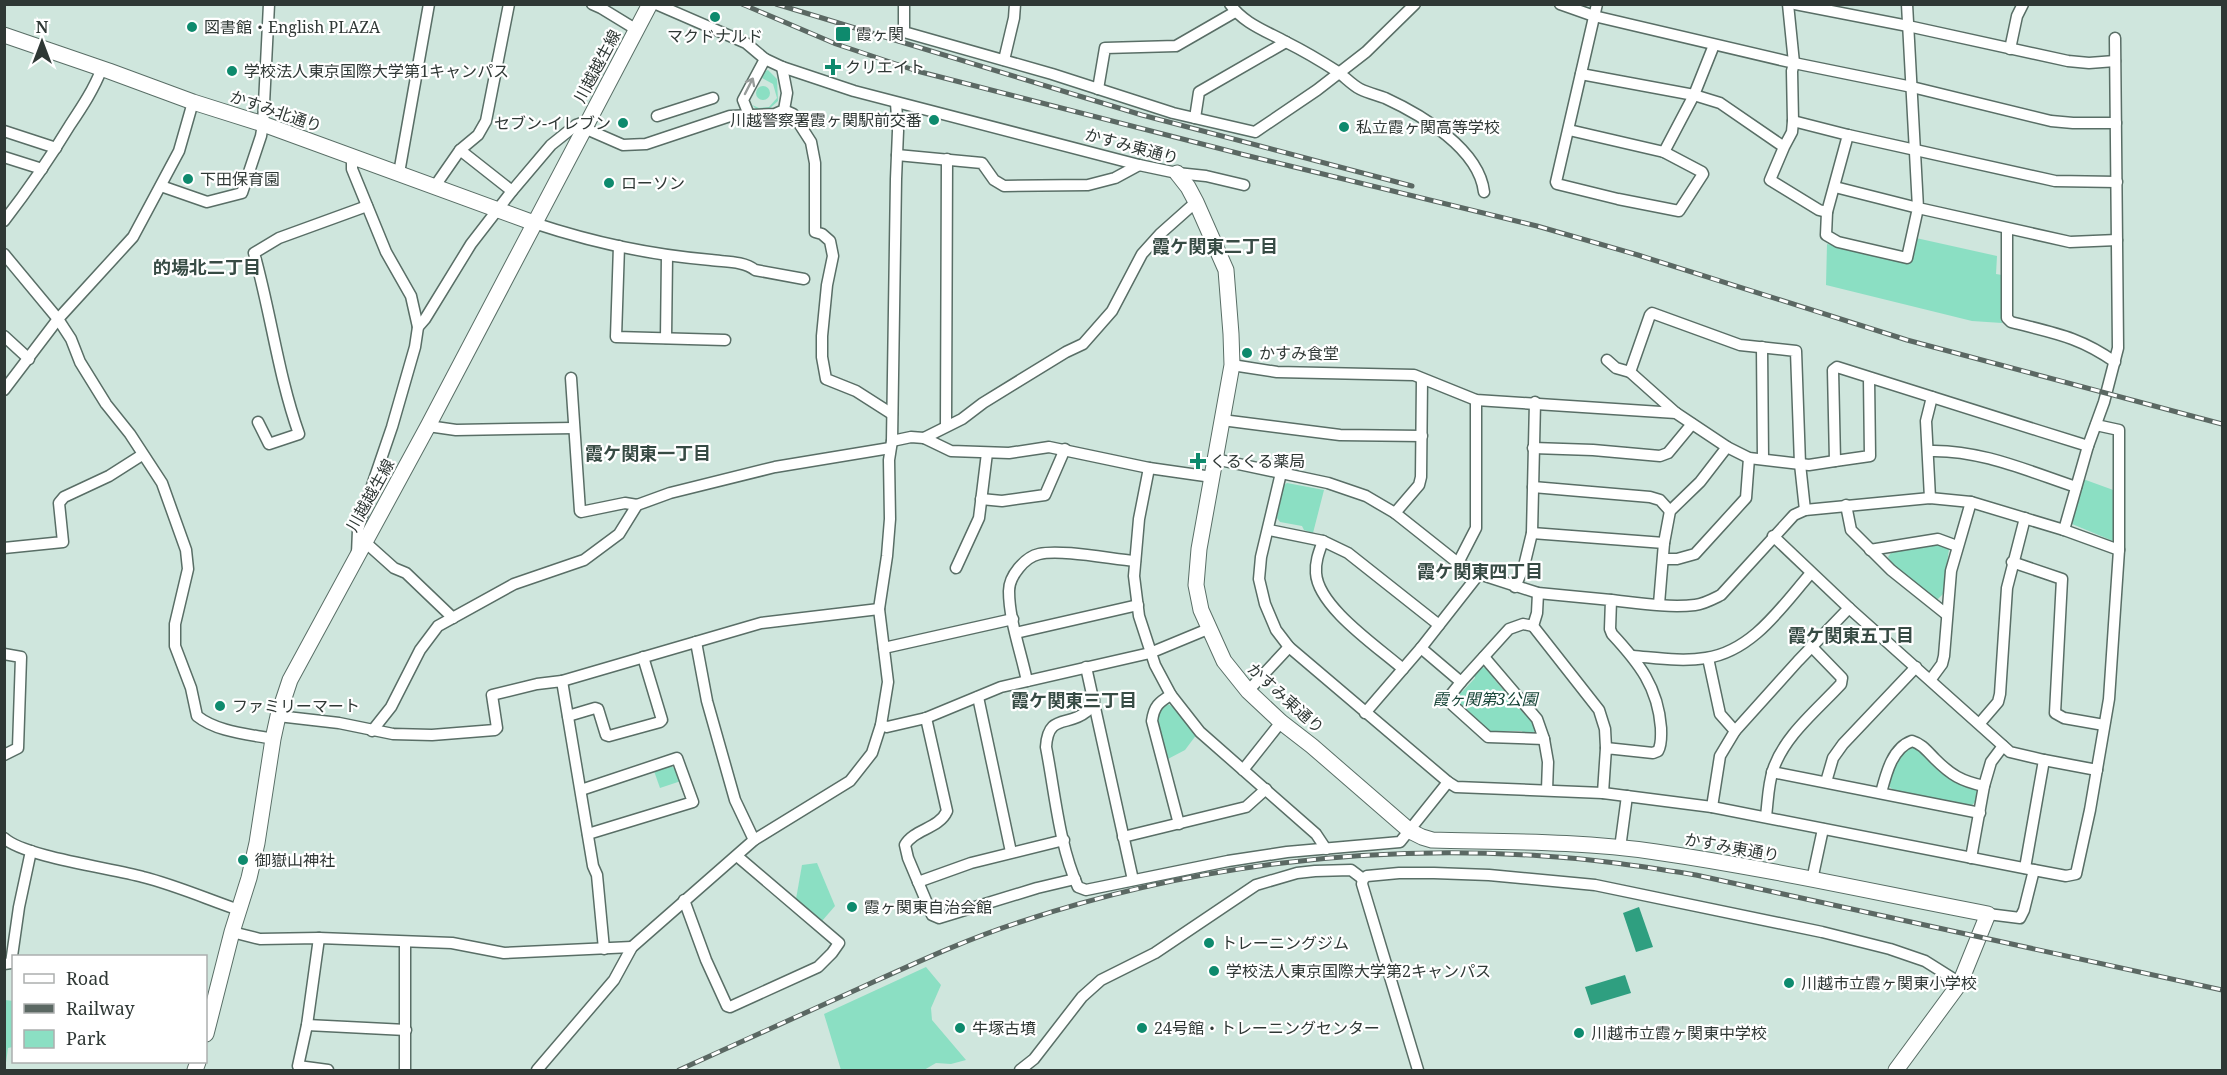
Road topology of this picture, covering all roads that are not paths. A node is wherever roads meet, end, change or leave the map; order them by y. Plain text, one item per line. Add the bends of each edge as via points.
1 (268, 4) edge
2 (429, 4) edge
3 (509, 4) edge
4 (592, 4) edge
5 (650, 4) edge
6 (656, 4) edge
7 (904, 4) edge
8 (1015, 4) edge
9 (1398, 4) edge
10 (1560, 4) edge
11 (1597, 4) edge
12 (1788, 4) edge
13 (1795, 4) edge
14 (1907, 4) edge
15 (2023, 4) edge
16 (1233, 8) edge
17 (1411, 8) edge
18 (1594, 16) junction
19 (1908, 26) junction
20 (637, 30) junction
21 (4, 35) edge
22 (2115, 38) dead end
23 (1286, 42) junction
24 (1714, 45) junction
25 (2010, 49) junction
26 (765, 60) junction
27 (1004, 60) junction
28 (2115, 61) junction
29 (1794, 63) junction
30 (782, 67) junction
31 (102, 68) junction
32 (1340, 73) junction
33 (1581, 74) junction
34 (1912, 87) junction
35 (1098, 89) junction
36 (1694, 95) junction
37 (713, 98) dead end
38 (193, 102) junction
39 (896, 103) junction
40 (784, 110) junction
41 (749, 115) junction
42 (657, 116) dead end
43 (1195, 118) junction
44 (1793, 121) junction
45 (2116, 123) junction
46 (263, 124) junction
47 (586, 124) junction
48 (1569, 130) junction
49 (4, 131) edge
50 (1848, 135) junction
51 (1784, 147) junction
52 (56, 148) junction
53 (460, 150) junction
54 (1916, 150) junction
55 (1664, 152) junction
56 (897, 154) junction
57 (4, 157) edge
58 (352, 157) junction
59 (947, 159) junction
60 (1139, 165) junction
61 (42, 169) junction
62 (399, 173) junction
63 (1177, 173) junction
64 (2117, 182) junction
65 (1244, 185) dead end
66 (161, 186) junction
67 (435, 186) junction
68 (1835, 187) junction
69 (512, 191) junction
70 (1485, 192) dead end
71 (1196, 202) junction
72 (367, 206) junction
73 (1918, 208) junction
74 (499, 210) junction
75 (1827, 212) junction
76 (4, 221) edge
77 (534, 223) junction
78 (2007, 229) junction
79 (2117, 240) junction
80 (619, 246) junction
81 (4, 254) edge
82 (667, 256) junction
83 (804, 279) dead end
84 (58, 319) junction
85 (418, 327) junction
86 (4, 336) edge
87 (666, 338) junction
88 (725, 340) dead end
89 (1762, 347) junction
90 (29, 359) junction
91 (1607, 360) dead end
92 (2115, 362) junction
93 (1232, 365) junction
94 (1630, 372) junction
95 (571, 378) dead end
96 (1869, 378) junction
97 (1422, 379) junction
98 (4, 390) edge
99 (1932, 397) junction
100 (1476, 400) junction
101 (1535, 402) junction
102 (1676, 412) junction
103 (892, 414) junction
104 (1222, 420) junction
105 (258, 422) dead end
106 (1692, 424) junction
107 (2096, 425) junction
108 (428, 426) junction
109 (946, 426) junction
110 (574, 428) junction
111 (1422, 436) junction
112 (924, 438) junction
113 (891, 445) junction
114 (2088, 446) junction
115 (1727, 447) junction
116 (1533, 448) junction
117 (1065, 449) junction
118 (1928, 451) junction
119 (987, 453) junction
120 (142, 455) junction
121 (1749, 458) junction
122 (1215, 459) junction
123 (1763, 459) junction
124 (1834, 461) junction
125 (1800, 464) junction
126 (1149, 468) junction
127 (1281, 473) junction
128 (1212, 477) junction
129 (1533, 487) junction
130 (2076, 487) junction
131 (1930, 498) junction
132 (981, 499) junction
133 (1971, 502) junction
134 (637, 505) junction
135 (1846, 505) junction
136 (1805, 510) junction
137 (1670, 511) junction
138 (1395, 513) junction
139 (2025, 518) junction
140 (1269, 530) junction
141 (2064, 530) junction
142 (1532, 533) junction
143 (1773, 536) junction
144 (1323, 541) junction
145 (1664, 543) junction
146 (1957, 546) junction
147 (361, 548) junction
148 (4, 549) edge
149 (1870, 550) junction
150 (2119, 550) junction
151 (1664, 560) junction
152 (1135, 561) junction
153 (2012, 562) junction
154 (1458, 563) junction
155 (956, 568) dead end
156 (1811, 573) junction
157 (1479, 574) junction
158 (1515, 587) junction
159 (1538, 593) junction
160 (1611, 600) junction
161 (1659, 604) junction
162 (1138, 605) junction
163 (1849, 608) junction
164 (879, 609) junction
165 (1946, 614) junction
166 (453, 618) junction
167 (1013, 619) junction
168 (1439, 625) junction
169 (1533, 626) junction
170 (1208, 629) junction
171 (1016, 633) junction
172 (696, 642) junction
173 (1811, 646) junction
174 (1289, 647) junction
175 (884, 648) junction
176 (1421, 648) junction
177 (1149, 653) junction
178 (4, 654) edge
179 (1633, 656) junction
180 (643, 657) junction
181 (1484, 657) junction
182 (1708, 658) junction
183 (1086, 667) junction
184 (1916, 667) junction
185 (1403, 669) junction
186 (1931, 680) junction
187 (562, 681) junction
188 (1027, 681) junction
189 (1461, 682) junction
190 (1248, 691) junction
191 (1171, 695) junction
192 (978, 697) junction
193 (1094, 700) junction
194 (1365, 713) junction
195 (278, 716) junction
196 (568, 716) junction
197 (926, 718) junction
198 (1281, 722) junction
199 (1980, 723) junction
200 (881, 725) junction
201 (2104, 726) junction
202 (372, 731) junction
203 (1735, 731) junction
204 (273, 739) junction
205 (1544, 739) junction
206 (2003, 746) junction
207 (1606, 748) junction
208 (4, 755) edge
209 (2044, 760) junction
210 (1243, 770) junction
211 (2097, 770) junction
212 (1772, 772) junction
213 (1448, 782) junction
214 (1826, 782) junction
215 (1984, 786) junction
216 (1266, 789) junction
217 (581, 790) junction
218 (1547, 790) junction
219 (1603, 792) junction
220 (1881, 793) junction
221 (1627, 796) junction
222 (1712, 807) junction
223 (1980, 813) junction
224 (1766, 816) junction
225 (1179, 824) junction
226 (1823, 829) junction
227 (1410, 831) junction
228 (588, 834) junction
229 (1123, 837) junction
230 (4, 838) edge
231 (754, 840) junction
232 (1064, 840) junction
233 (1620, 848) junction
234 (1326, 849) junction
235 (31, 851) junction
236 (1011, 852) junction
237 (737, 856) junction
238 (1971, 858) junction
239 (2029, 869) junction
240 (1075, 879) junction
241 (1363, 879) junction
242 (1133, 880) junction
243 (1812, 880) junction
244 (918, 882) junction
245 (684, 900) junction
246 (240, 910) junction
247 (1988, 914) junction
248 (232, 932) junction
249 (319, 938) junction
250 (405, 942) junction
251 (632, 947) junction
252 (604, 949) junction
253 (12, 955) edge
254 (1960, 983) junction
255 (307, 1025) junction
256 (207, 1030) edge
257 (406, 1030) junction
258 (328, 1071) edge
259 (405, 1071) edge
260 (537, 1071) edge
261 (1020, 1071) edge
262 (1418, 1071) edge
263 (1896, 1071) edge

1 - 46 street
2 - 62 street
3 - 53 street via 486,121 478,135
4 - 20 street
5 - 20 street, 川越越生線
6 - 26 street, かすみ東通り via 746,43
7 - 27 street via 904,32
8 - 27 street
9 - 17 street
10 - 18 street
11 - 18 street
12 - 29 street
13 - 19 street
14 - 19 street
15 - 25 street
16 - 23 street
16 - 35 street via 1176,46 1105,48
17 - 32 street
18 - 24 street
18 - 33 street
19 - 25 street
19 - 34 street
20 - 47 street, 川越越生線
21 - 31 street, かすみ北通り
22 - 28 street
23 - 32 street
23 - 43 street via 1199,92
24 - 29 street
24 - 36 street
25 - 28 street via 2068,61
26 - 30 street, かすみ東通り
41 -> 26 street via 743,100
27 - 35 street
28 - 45 street
29 - 34 street
29 - 44 street
30 - 39 street, かすみ東通り
30 - 40 street via 787,93
31 - 38 street, かすみ北通り
31 - 52 street
32 - 43 street via 1255,132
32 - 70 street via 1358,88 1416,114 1451,139 1471,158
33 - 36 street
33 - 48 street
34 - 45 street via 2052,121
34 - 54 street
35 - 43 street
36 - 51 street via 1720,103
36 - 55 street
37 - 42 street
38 - 46 street, かすみ北通り
38 - 66 street via 179,151
39 - 56 street
39 - 60 street, かすみ東通り
40 - 41 street
40 - 103 street via 793,114 811,142 815,163 815,232 827,237 832,247 822,336 826,379 856,391
41 - 47 street via 730,116 646,144 623,145
44 - 50 street
44 - 51 street
45 - 64 street
46 - 58 street, かすみ北通り
46 - 66 street via 242,193 207,202
47 - 69 street via 576,125 551,145
47 - 77 street, 川越越生線
48 - 55 street
48 - 55 street via 1557,184 1679,211 1703,174
49 - 52 street
50 - 54 street
50 - 68 street
51 - 75 street via 1770,180
52 - 61 street
53 - 67 street
53 - 69 street
54 - 64 street via 2055,181
54 - 73 street
56 - 59 street
56 - 103 street
57 - 61 street
58 - 62 street, かすみ北通り
58 - 72 street via 352,169
59 - 60 street via 982,163 994,180 1004,186 1094,184
59 - 109 street
60 - 63 street, かすみ東通り
61 - 76 street
62 - 67 street, かすみ北通り
63 - 65 street
63 - 71 street, かすみ東通り
64 - 79 street
66 - 84 street via 133,237
67 - 74 street, かすみ北通り
68 - 73 street
68 - 75 street
69 - 74 street
71 - 93 street, かすみ東通り via 1226,270
71 - 109 street via 1142,254 1112,311 1083,344
72 - 85 street via 386,252 411,296
72 - 105 street via 279,238 254,253 286,398 299,434 269,444
73 - 75 street via 1907,258 1838,242 1826,235
73 - 78 street
74 - 77 street, かすみ北通り
74 - 85 street via 471,244
77 - 80 street
77 - 108 street, 川越越生線
78 - 79 street via 2070,242
78 - 92 street via 2007,318 2077,339
79 - 92 street via 2119,341
80 - 82 street
80 - 87 street via 616,338
81 - 84 street
82 - 83 street via 733,262
82 - 87 street
84 - 90 street
84 - 120 street via 80,362
85 - 147 street via 392,427 358,530
86 - 90 street
87 - 88 street
89 - 94 street via 1740,345 1652,313
89 - 123 street
89 - 125 street via 1796,351
90 - 98 street
91 - 94 street
92 - 107 street
93 - 97 street via 1277,372 1414,375
93 - 104 street, かすみ東通り
94 - 102 street
95 - 110 street
96 - 99 street
96 - 124 street via 1870,456
96 - 124 street via 1836,367 1833,370
97 - 100 street
97 - 111 street
99 - 114 street
99 - 118 street via 1926,421
100 - 101 street
100 - 154 street via 1476,528
101 - 102 street
101 - 116 street
102 - 106 street
103 - 113 street
104 - 111 street via 1340,435
104 - 122 street, かすみ東通り
106 - 115 street
106 - 116 street via 1668,453 1660,456
107 - 114 street
107 - 150 street via 2119,430
108 - 110 street via 456,430
108 - 147 street, 川越越生線
109 - 112 street
110 - 134 street via 580,511 626,503
111 - 138 street via 1419,485
112 - 113 street via 911,437
112 - 119 street via 951,450
113 - 134 street via 775,467
113 - 164 street via 888,556
114 - 130 street
115 - 121 street
115 - 137 street via 1700,482
116 - 129 street
117 - 119 street
117 - 126 street
117 - 132 street via 1045,495 1002,501
118 - 130 street via 1970,453
118 - 131 street
119 - 132 street
120 - 148 street via 64,497 59,503 63,542
120 - 204 street via 162,483 186,550 188,569 175,624 175,646 197,716 225,729
121 - 123 street
121 - 151 street via 1746,498 1695,554
122 - 127 street
122 - 128 street, かすみ東通り
123 - 125 street
124 - 125 street
125 - 136 street
126 - 128 street
126 - 152 street
127 - 138 street via 1346,488
127 - 140 street
128 - 170 street, かすみ東通り via 1196,585
129 - 137 street via 1650,497
129 - 142 street
130 - 141 street
131 - 133 street
131 - 135 street
132 - 155 street via 979,518
133 - 139 street
133 - 146 street
134 - 166 street via 619,534 584,560 514,584
135 - 136 street
135 - 149 street via 1851,530
136 - 143 street via 1794,515
137 - 145 street
138 - 154 street
139 - 141 street
139 - 153 street
140 - 144 street
140 - 174 street via 1259,579 1276,630
141 - 150 street
142 - 145 street
142 - 158 street
143 - 156 street
143 - 161 street via 1721,595 1698,605
144 - 168 street via 1348,553
144 - 185 street via 1316,561 1320,590 1335,611
145 - 151 street
146 - 149 street via 1938,539
146 - 165 street
147 - 166 street via 406,573
147 - 195 street, 川越越生線 via 290,680
149 - 165 street
150 - 201 street via 2114,644
151 - 161 street
152 - 162 street
152 - 167 street via 1051,552 1031,557 1017,570 1009,588
153 - 199 street via 2000,694
153 - 201 street via 2062,579 2055,713
154 - 157 street
156 - 163 street
156 - 182 street via 1747,642
157 - 158 street
157 - 168 street
158 - 159 street
159 - 160 street
159 - 169 street
160 - 161 street
160 - 179 street via 1610,629
162 - 171 street
162 - 177 street
163 - 173 street
163 - 184 street
164 - 172 street via 761,623
164 - 175 street
165 - 186 street via 1944,656
166 - 202 street via 438,626 429,637 391,707
167 - 171 street
167 - 175 street
168 - 176 street
169 - 181 street via 1523,624 1509,629
169 - 207 street via 1599,710
170 - 177 street
170 - 190 street, かすみ東通り via 1224,661
171 - 188 street
172 - 180 street
172 - 231 street via 707,701 735,800
173 - 203 street
173 - 212 street via 1838,672 1841,684 1789,740
174 - 190 street
174 - 194 street
175 - 200 street via 888,681
176 - 185 street
176 - 189 street
177 - 183 street
177 - 191 street
178 - 208 street via 21,657 18,748
179 - 182 street
179 - 207 street via 1654,691 1661,747 1653,753
180 - 187 street
180 - 196 street via 660,722 609,736 598,709
181 - 189 street
181 - 205 street via 1537,719
182 - 203 street via 1720,714
183 - 188 street
183 - 193 street
184 - 186 street
184 - 214 street via 1843,744 1833,758
185 - 194 street
186 - 199 street
187 - 196 street
187 - 202 street via 492,695 495,730 432,735
188 - 192 street
189 - 205 street via 1448,701 1482,733 1499,739
190 - 198 street, かすみ東通り
191 - 210 street via 1200,732
191 - 225 street via 1158,702 1152,721
192 - 197 street
192 - 236 street
193 - 229 street
193 - 232 street via 1087,712 1056,723 1047,736
194 - 213 street
195 - 202 street
195 - 204 street, 川越越生線
196 - 217 street
197 - 200 street
197 - 244 street via 946,811 941,820 915,834 905,845
198 - 210 street
198 - 227 street, かすみ東通り
199 - 206 street
200 - 231 street via 872,753 850,781
201 - 211 street
203 - 222 street via 1720,756
204 - 246 street, 川越越生線 via 257,843
205 - 218 street
206 - 209 street via 2010,752
206 - 215 street via 1991,762
207 - 219 street
209 - 211 street
209 - 239 street
210 - 216 street
211 - 239 street via 2076,874 2066,876
212 - 214 street
212 - 224 street
213 - 218 street via 1462,788
213 - 227 street
214 - 220 street
215 - 220 street via 1963,781 1920,743 1912,741 1894,757
215 - 223 street
216 - 225 street via 1246,807
216 - 234 street via 1316,834
217 - 228 street
217 - 228 street via 677,758 693,802
218 - 219 street
219 - 221 street
220 - 223 street
221 - 222 street
221 - 233 street
222 - 224 street
223 - 238 street
224 - 226 street
225 - 229 street
226 - 238 street
226 - 243 street
227 - 233 street, かすみ東通り via 1432,840
227 - 234 street via 1400,842
228 - 252 street via 597,875
229 - 242 street
230 - 235 street
231 - 237 street
232 - 236 street
232 - 240 street
233 - 243 street, かすみ東通り
234 - 242 street via 1228,861
235 - 246 street via 144,877
235 - 253 street
236 - 244 street
237 - 245 street
237 - 245 street via 839,943 818,967 728,1006
238 - 239 street
239 - 247 street via 2024,910 2019,918
240 - 242 street via 1078,887 1086,890
240 - 244 street via 939,918 932,915
241 - 254 street via 1434,873 1595,885 1890,949 1925,961
241 - 261 street via 1351,870 1315,871 1256,885 1155,953 1101,980
241 - 262 street
243 - 247 street, かすみ東通り
245 - 251 street
246 - 248 street, 川越越生線
247 - 254 street
248 - 249 street via 260,939
248 - 256 street, 川越越生線
249 - 250 street
249 - 255 street
250 - 252 street via 452,943 504,953
250 - 257 street
251 - 252 street
251 - 260 street via 614,980
254 - 263 street
255 - 257 street
255 - 258 street via 298,1066
257 - 259 street

